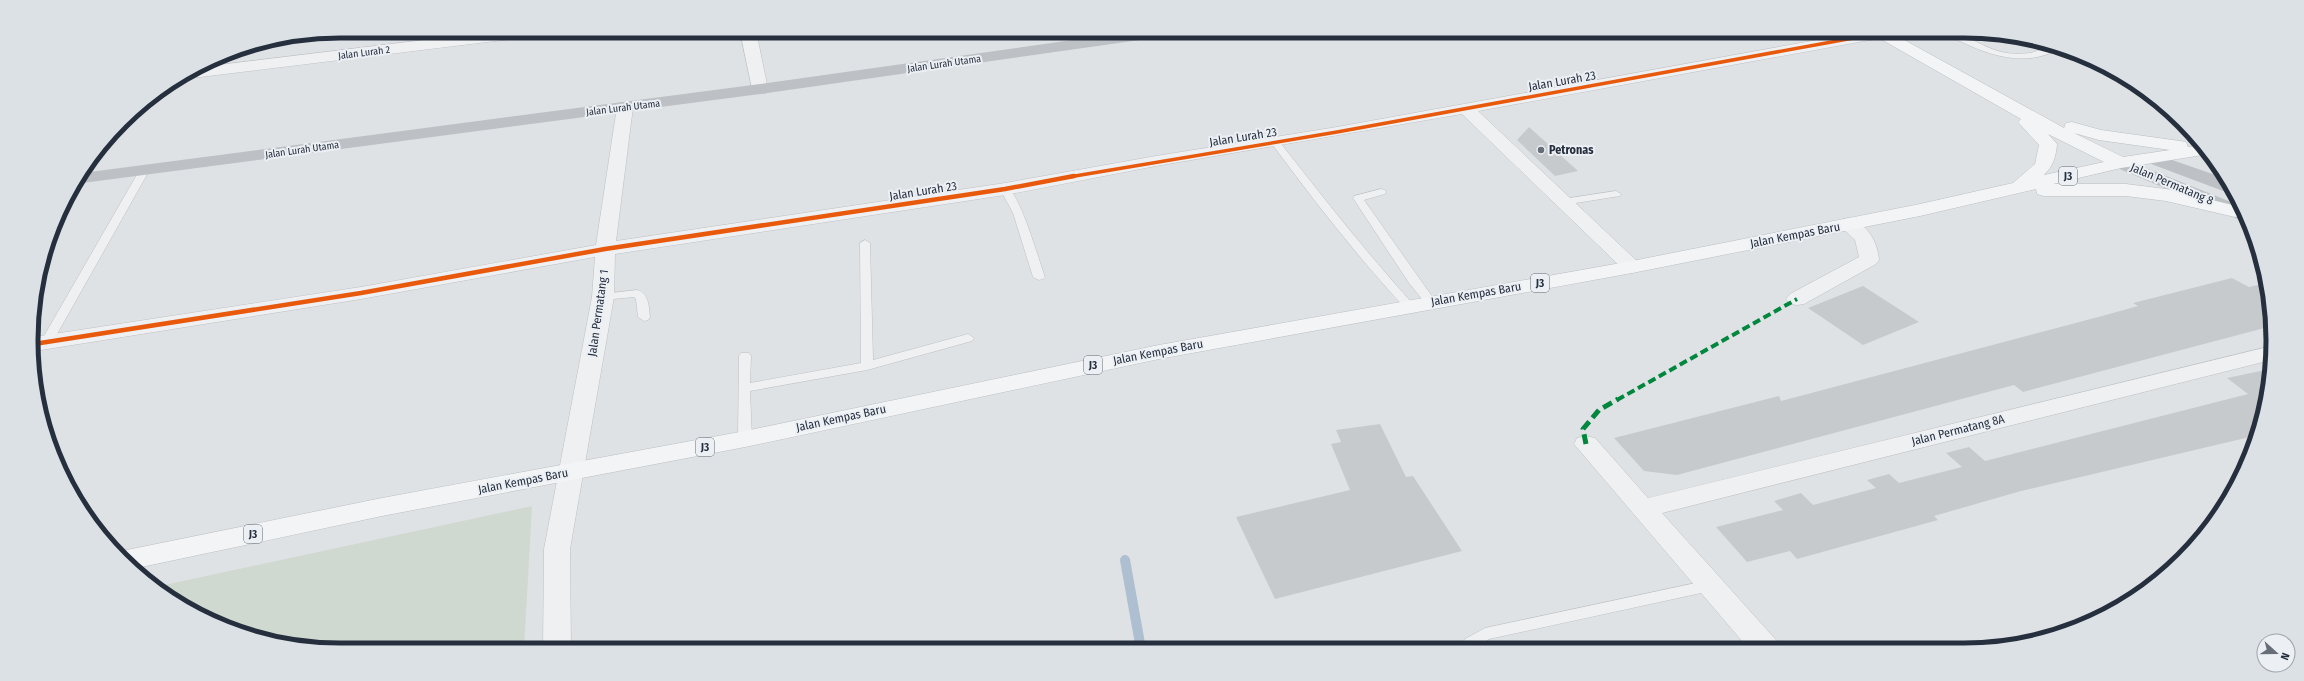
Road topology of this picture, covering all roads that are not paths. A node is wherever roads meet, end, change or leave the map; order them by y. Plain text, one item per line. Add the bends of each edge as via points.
1 (449, 38) edge
2 (749, 38) edge
3 (1123, 38) edge
4 (1846, 38) edge
5 (1890, 38) edge
6 (1960, 38) edge
7 (2047, 50) edge
8 (214, 66) edge
9 (760, 89) junction
10 (1995, 96) junction
11 (625, 106) junction
12 (1465, 108) junction
13 (2048, 127) junction
14 (1274, 142) junction
15 (2197, 148) edge
16 (2198, 150) edge
17 (2152, 158) junction
18 (2122, 163) junction
19 (144, 171) junction
20 (85, 178) edge
21 (2222, 184) edge
22 (1005, 189) junction
23 (2014, 189) junction
24 (1381, 192) dead end
25 (1616, 194) dead end
26 (1563, 202) junction
27 (2237, 212) edge
28 (2237, 212) edge
29 (1848, 224) junction
30 (865, 243) dead end
31 (605, 250) junction
32 (1632, 267) junction
33 (1039, 277) dead end
34 (603, 297) junction
35 (1797, 299) dead end
36 (1430, 302) junction
37 (1409, 306) junction
38 (644, 317) dead end
39 (968, 338) dead end
40 (40, 343) edge
41 (2265, 355) edge
42 (745, 356) dead end
43 (867, 366) junction
44 (744, 388) junction
45 (745, 439) junction
46 (1586, 444) dead end
47 (572, 472) junction
48 (1644, 508) junction
49 (132, 559) edge
50 (1710, 586) junction
51 (557, 643) edge
52 (1472, 643) edge
53 (1761, 643) edge

1 - 8 street, Jalan Lurah 2
2 - 9 street
3 - 9 street, Jalan Lurah Utama
4 - 12 street, Jalan Lurah 23
5 - 10 main road, Jalan Kempas Baru
6 - 7 lane via 1998,54 2027,56
9 - 11 street, Jalan Lurah Utama
10 - 13 main road, Jalan Kempas Baru
10 - 15 main road via 2062,124 2099,135
10 - 23 main road via 2036,130 2048,144 2048,157 2044,167
11 - 19 street, Jalan Lurah Utama
11 - 31 street, Jalan Permatang 1
12 - 14 street, Jalan Lurah 23
12 - 26 street
13 - 17 main road, Jalan Kempas Baru
13 - 18 main road, Jalan Kempas Baru
14 - 22 street, Jalan Lurah 23
14 - 37 lane via 1333,218 1353,239 1366,259
16 - 17 main road, Jalan Kempas Baru / J3
17 - 18 main road, Jalan Kempas Baru / J3
17 - 21 street
18 - 23 main road, Jalan Kempas Baru / J3
18 - 28 street, Jalan Permatang 8
19 - 20 street, Jalan Lurah Utama
19 - 40 lane
22 - 31 street, Jalan Lurah 23
22 - 33 lane via 1018,213
23 - 27 main road via 2126,190 2166,195
23 - 29 main road, Jalan Kempas Baru / J3
24 - 36 lane via 1358,196 1358,200
25 - 26 lane
26 - 32 street
29 - 32 main road, Jalan Kempas Baru / J3
29 - 35 street via 1865,238 1869,260
30 - 43 lane
31 - 34 street, Jalan Permatang 1
31 - 40 street, Jalan Lurah 23 via 361,293
32 - 36 main road, Jalan Kempas Baru / J3
34 - 38 lane via 637,293 642,299
34 - 47 street, Jalan Permatang 1
36 - 37 main road, Jalan Kempas Baru / J3
37 - 45 main road, Jalan Kempas Baru / J3 via 1159,352
39 - 43 lane
41 - 48 street, Jalan Permatang 8A
42 - 44 lane
43 - 44 lane
44 - 45 lane
45 - 47 main road, Jalan Kempas Baru / J3
46 - 48 street
47 - 49 main road, Jalan Kempas Baru / J3
47 - 51 street, Jalan Permatang 1 via 557,549
48 - 50 street
50 - 52 lane via 1485,634
50 - 53 street

